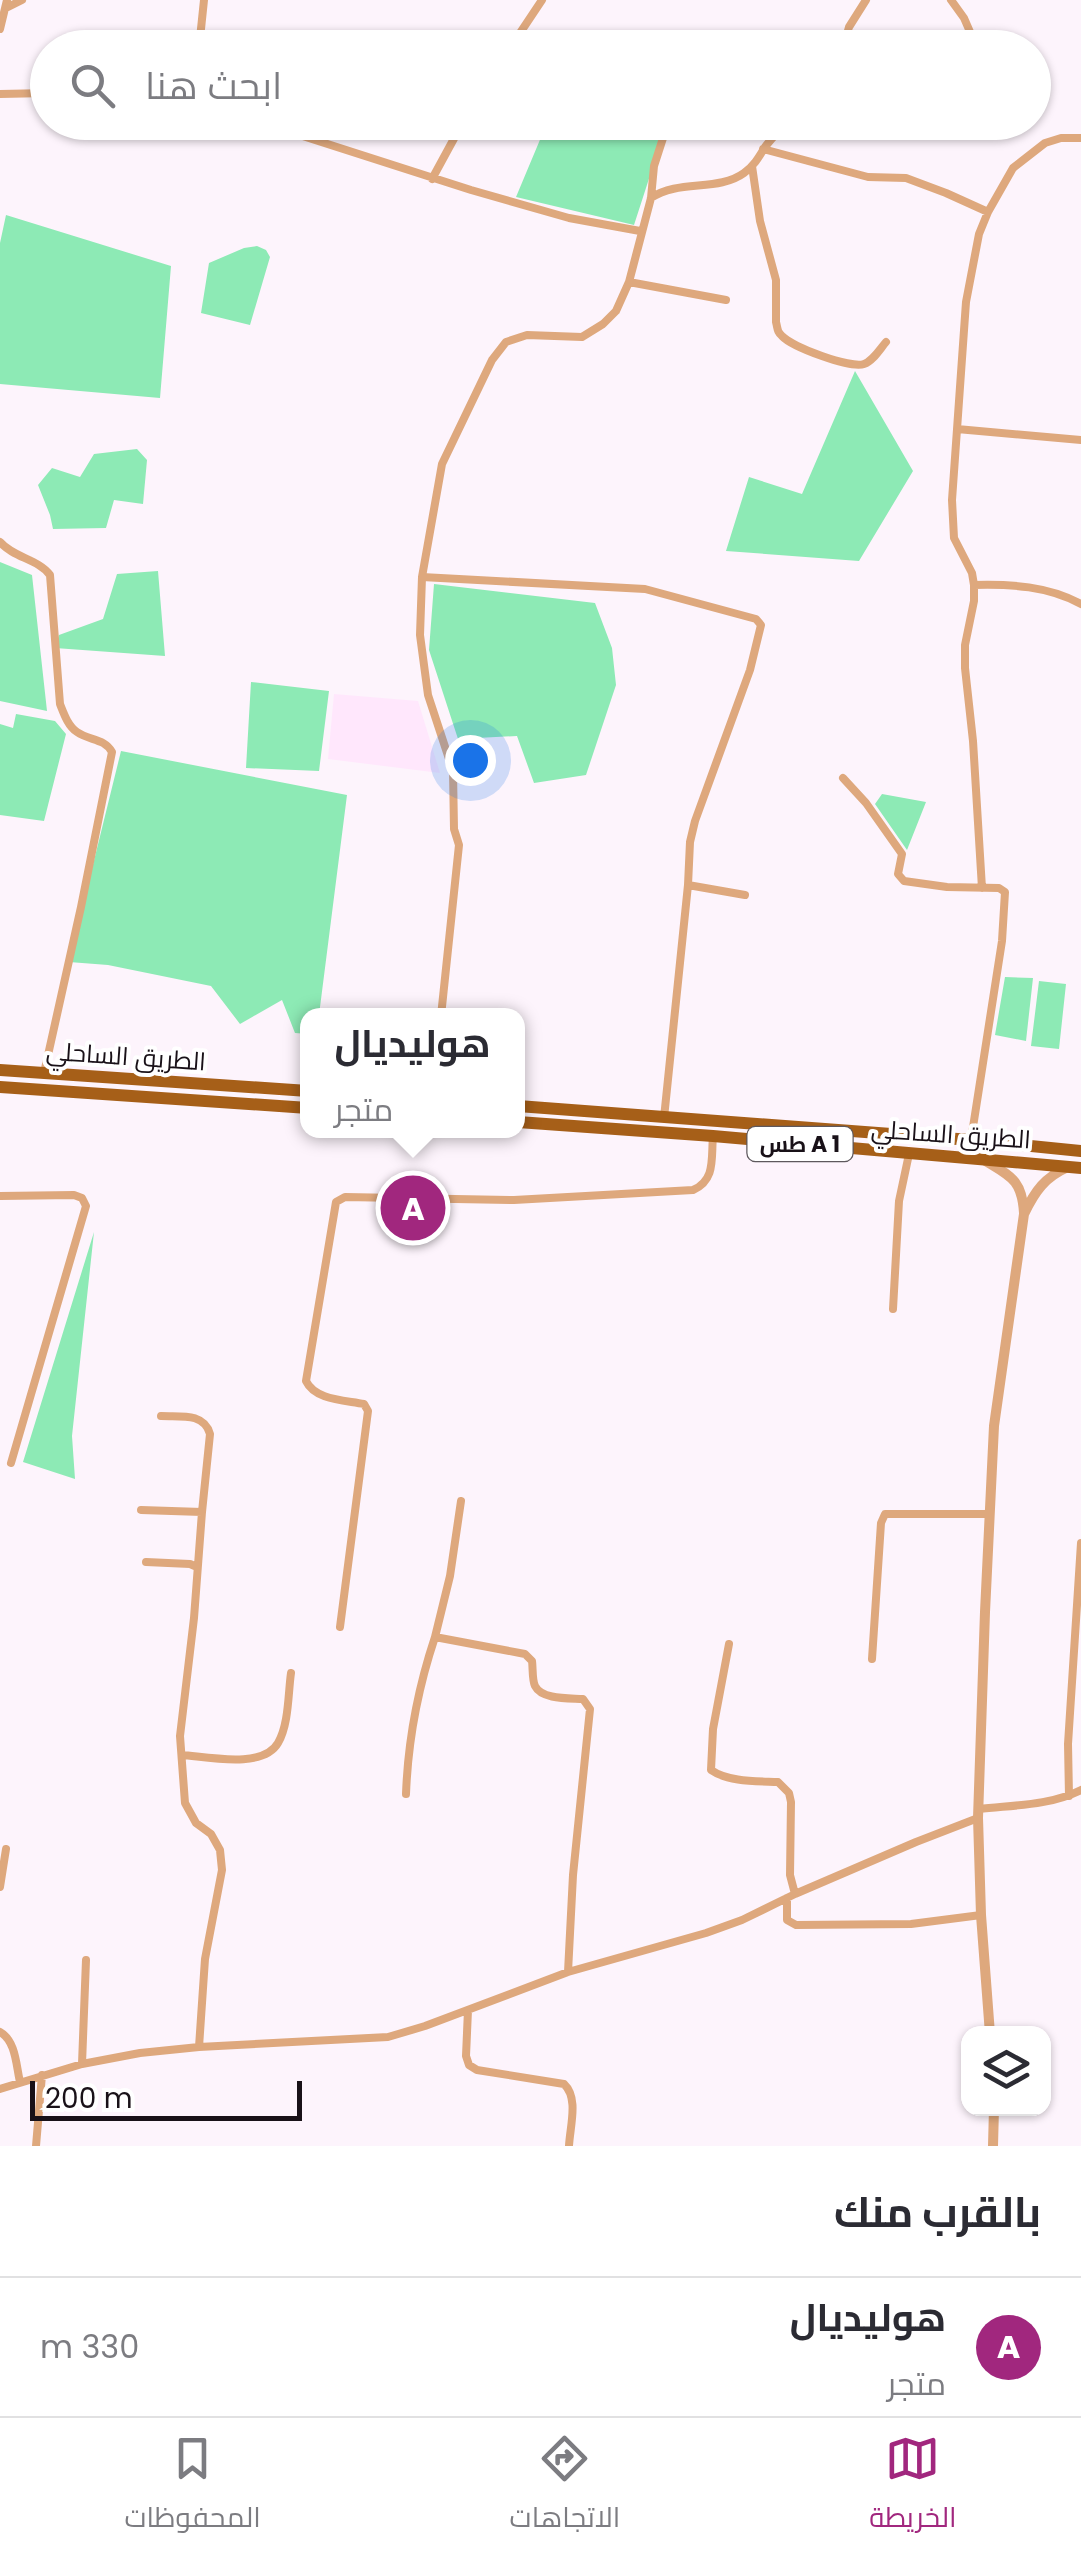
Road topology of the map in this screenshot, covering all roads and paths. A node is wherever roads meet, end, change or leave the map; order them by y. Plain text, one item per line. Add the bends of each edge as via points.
1 (22, 0) edge
2 (204, 0) edge
3 (542, 0) edge
4 (866, 0) edge
5 (951, 0) edge
6 (6, 4) edge
7 (0, 29) edge
8 (201, 30) edge
9 (522, 30) edge
10 (848, 30) edge
11 (969, 30) edge
12 (30, 93) edge
13 (0, 94) edge
14 (1081, 138) edge
15 (317, 140) edge
16 (453, 140) edge
17 (662, 140) edge
18 (771, 140) edge
19 (763, 149) junction
20 (752, 166) junction
21 (432, 179) junction
22 (650, 198) junction
23 (988, 212) junction
24 (640, 232) junction
25 (629, 282) junction
26 (726, 300) dead end
27 (886, 342) dead end
28 (958, 430) junction
29 (1081, 440) edge
30 (0, 542) edge
31 (422, 577) junction
32 (974, 584) junction
33 (1081, 604) edge
34 (843, 778) dead end
35 (688, 885) junction
36 (982, 888) junction
37 (745, 895) dead end
38 (442, 1008) edge
39 (0, 1070) edge
40 (44, 1073) junction
41 (0, 1087) edge
42 (300, 1089) edge
43 (300, 1107) edge
44 (525, 1107) edge
45 (664, 1118) junction
46 (525, 1123) edge
47 (712, 1136) junction
48 (971, 1140) junction
49 (1081, 1152) edge
50 (909, 1154) junction
51 (984, 1160) junction
52 (1075, 1167) edge
53 (0, 1196) edge
54 (1024, 1214) junction
55 (893, 1310) dead end
56 (160, 1416) dead end
57 (11, 1463) dead end
58 (461, 1502) dead end
59 (141, 1510) dead end
60 (202, 1512) junction
61 (990, 1514) junction
62 (1081, 1543) edge
63 (146, 1562) dead end
64 (197, 1568) junction
65 (340, 1627) dead end
66 (435, 1637) junction
67 (728, 1644) dead end
68 (872, 1659) dead end
69 (291, 1673) dead end
70 (182, 1755) junction
71 (1081, 1790) edge
72 (406, 1794) dead end
73 (1069, 1796) junction
74 (978, 1814) junction
75 (6, 1850) dead end
76 (0, 1887) edge
77 (791, 1896) junction
78 (981, 1915) junction
79 (86, 1960) dead end
80 (568, 1972) junction
81 (468, 2010) junction
82 (989, 2026) edge
83 (0, 2032) edge
84 (198, 2047) junction
85 (82, 2064) junction
86 (42, 2075) junction
87 (20, 2082) junction
88 (0, 2089) edge
89 (994, 2116) edge
90 (36, 2146) edge
91 (570, 2146) edge
92 (993, 2146) edge

1 - 6 street
2 - 8 street
3 - 9 street
4 - 10 street
5 - 11 street
6 - 7 street
12 - 13 street
14 - 23 street via 1061,138 1022,160
15 - 21 street
16 - 21 street
17 - 22 street
18 - 19 street
19 - 20 street
19 - 23 street via 868,177 906,178
20 - 22 street via 728,181 662,190
20 - 27 street via 782,336 851,365 864,364
21 - 24 street
22 - 24 street
23 - 28 street via 966,302
24 - 25 street
25 - 26 street
25 - 31 street via 616,312 590,333 516,338 492,360 442,464
28 - 29 street
28 - 32 street via 952,520
30 - 40 street via 50,575 60,704 76,732 105,742 112,752
31 - 35 street via 645,589 759,622 750,670 695,821
31 - 38 street via 428,695 452,772 459,845
32 - 33 street via 1031,587
32 - 36 street via 965,668
34 - 36 street via 902,854 899,878
35 - 37 street
35 - 45 street
36 - 48 street via 1002,889 1005,896
39 - 40 highway, الطريق الساحلي
40 - 42 highway, الطريق الساحلي
41 - 43 highway, الطريق الساحلي
44 - 45 highway, الطريق الساحلي / طس A 1
45 - 48 highway, الطريق الساحلي / طس A 1
46 - 47 highway, الطريق الساحلي / طس A 1
47 - 50 highway, الطريق الساحلي / طس A 1
47 - 65 street via 709,1176 693,1190 514,1200 339,1198 306,1381 317,1394 364,1404 368,1411
48 - 49 highway, الطريق الساحلي / طس A 1
50 - 51 highway, الطريق الساحلي / طس A 1
50 - 55 street via 899,1201
51 - 52 highway, الطريق الساحلي / طس A 1
51 - 54 street via 1016,1181
52 - 54 street via 1040,1186
53 - 57 street via 74,1195 86,1206
54 - 61 street via 994,1426
56 - 60 street via 198,1418 208,1425
58 - 66 street
59 - 60 street
60 - 64 street
61 - 68 street via 885,1514
61 - 74 street
62 - 73 street
63 - 64 street
64 - 70 street
66 - 72 street via 418,1692
66 - 80 street via 525,1654 540,1692 583,1699 590,1709
67 - 77 street via 711,1770 778,1782 789,1793
69 - 70 street via 276,1746 248,1760
70 - 84 street via 185,1803 220,1850 222,1870
71 - 73 street
73 - 74 street
74 - 77 street
74 - 78 street
75 - 76 street
77 - 78 street via 787,1920 796,1925 910,1924
77 - 80 street via 706,1934
78 - 82 street
79 - 85 street
80 - 81 street
81 - 84 street via 388,2036
81 - 91 street via 469,2065 570,2090
83 - 87 street via 9,2037
84 - 85 street
85 - 86 street
86 - 87 street
86 - 90 street
87 - 88 street
89 - 92 street

